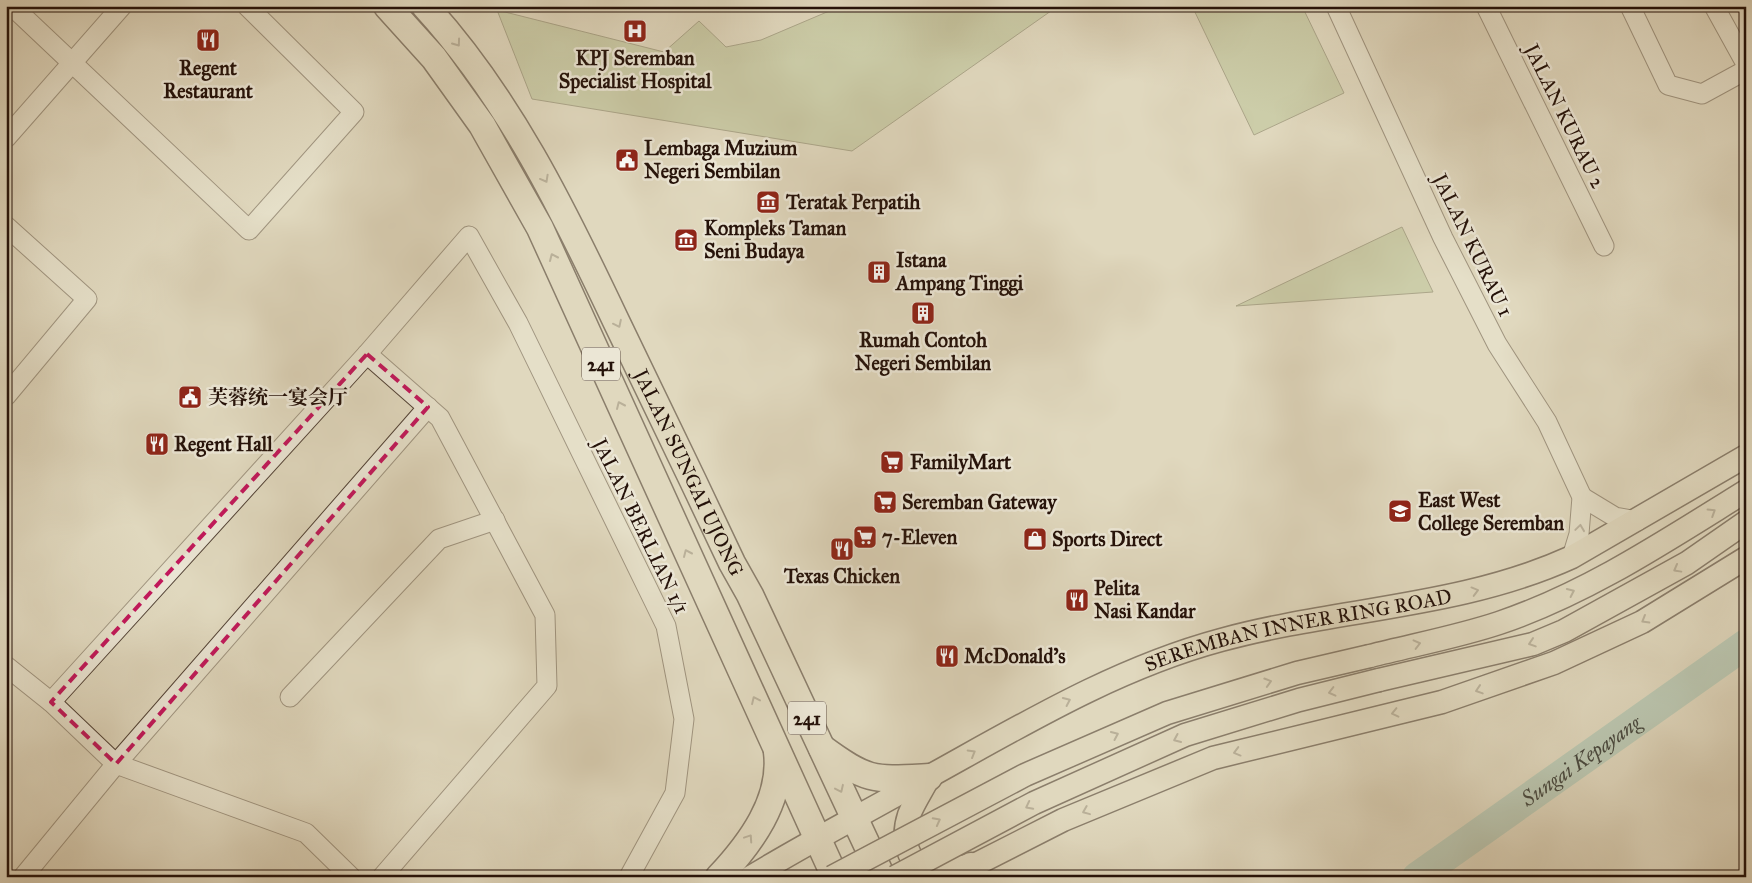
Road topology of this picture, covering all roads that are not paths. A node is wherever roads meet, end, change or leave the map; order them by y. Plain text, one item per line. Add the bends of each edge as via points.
1 (12, 6) edge
2 (122, 6) edge
3 (247, 6) edge
4 (387, 6) edge
5 (425, 6) edge
6 (1336, 6) edge
7 (1486, 6) edge
8 (1630, 6) edge
9 (1714, 6) edge
10 (72, 64) junction
11 (1746, 64) edge
12 (1746, 70) edge
13 (6, 138) edge
14 (6, 226) edge
15 (1604, 246) dead end
16 (367, 354) junction
17 (6, 396) edge
18 (428, 407) junction
19 (1746, 456) edge
20 (1746, 491) edge
21 (1582, 497) junction
22 (495, 520) junction
23 (1636, 520) junction
24 (1746, 522) edge
25 (1572, 557) junction
26 (1746, 558) edge
27 (6, 666) edge
28 (290, 697) dead end
29 (52, 702) junction
30 (776, 744) junction
31 (820, 746) junction
32 (116, 764) junction
33 (929, 777) junction
34 (854, 818) junction
35 (816, 838) junction
36 (963, 873) edge
37 (23, 877) edge
38 (351, 877) edge
39 (382, 877) edge
40 (629, 877) edge
41 (720, 877) edge
42 (751, 877) edge
43 (834, 877) edge
44 (882, 877) edge
45 (895, 877) edge

1 - 10 street
2 - 10 street
3 - 10 street via 354,112 249,230
30 -> 4 highway, JALAN SUNGAI UJONG / 241 via 540,228 482,125 434,58
5 -> 31 highway, JALAN SUNGAI UJONG / 241 via 452,36 508,113 566,216
6 - 21 street, JALAN KURAU 1 via 1443,238 1497,344 1547,422
7 - 15 street, JALAN KURAU 2
8 - 12 street via 1668,86 1702,94
9 - 11 street
10 - 13 street
14 - 17 street via 87,298
16 - 18 street
16 - 29 street
16 - 40 street, JALAN BERLIAN 1/1 via 469,236 518,323 666,626 684,719 675,794
18 - 22 street via 440,418
18 - 32 street
19 - 23 main road, SEREMBAN INNER RING ROAD
43 -> 20 main road, bridge via 1026,775 1167,713 1297,673 1498,623 1570,593 1627,564
21 - 23 street via 1615,517
25 -> 21 street, JALAN KURAU 1 via 1579,534
22 - 28 street via 439,539
22 - 39 street via 546,616 547,686
23 - 25 main road, SEREMBAN INNER RING ROAD
24 -> 45 main road, bridge via 1687,563 1564,631 1533,644 1299,700 1185,735 1034,803
33 -> 25 main road, SEREMBAN INNER RING ROAD via 1060,704 1193,648 1299,622 1448,598 1527,575
26 -> 36 main road via 1642,622 1554,663 1442,702 1213,758 1063,820
27 - 29 street
29 - 32 street
30 - 35 highway, JALAN SUNGAI UJONG / 241
41 -> 30 highway via 769,808 778,762
31 - 33 highway via 851,770 868,777 884,780
31 -> 34 highway, JALAN SUNGAI UJONG / 241
32 - 37 street
32 - 38 street via 306,833
33 - 34 main road, SEREMBAN INNER RING ROAD
33 - 36 main road via 910,814 906,832 907,851 914,863 932,870
34 - 35 main road, SEREMBAN INNER RING ROAD
34 - 44 highway, JALAN SUNGAI UJONG / 241
35 - 42 main road, SEREMBAN INNER RING ROAD
35 - 43 highway, JALAN SUNGAI UJONG / 241

